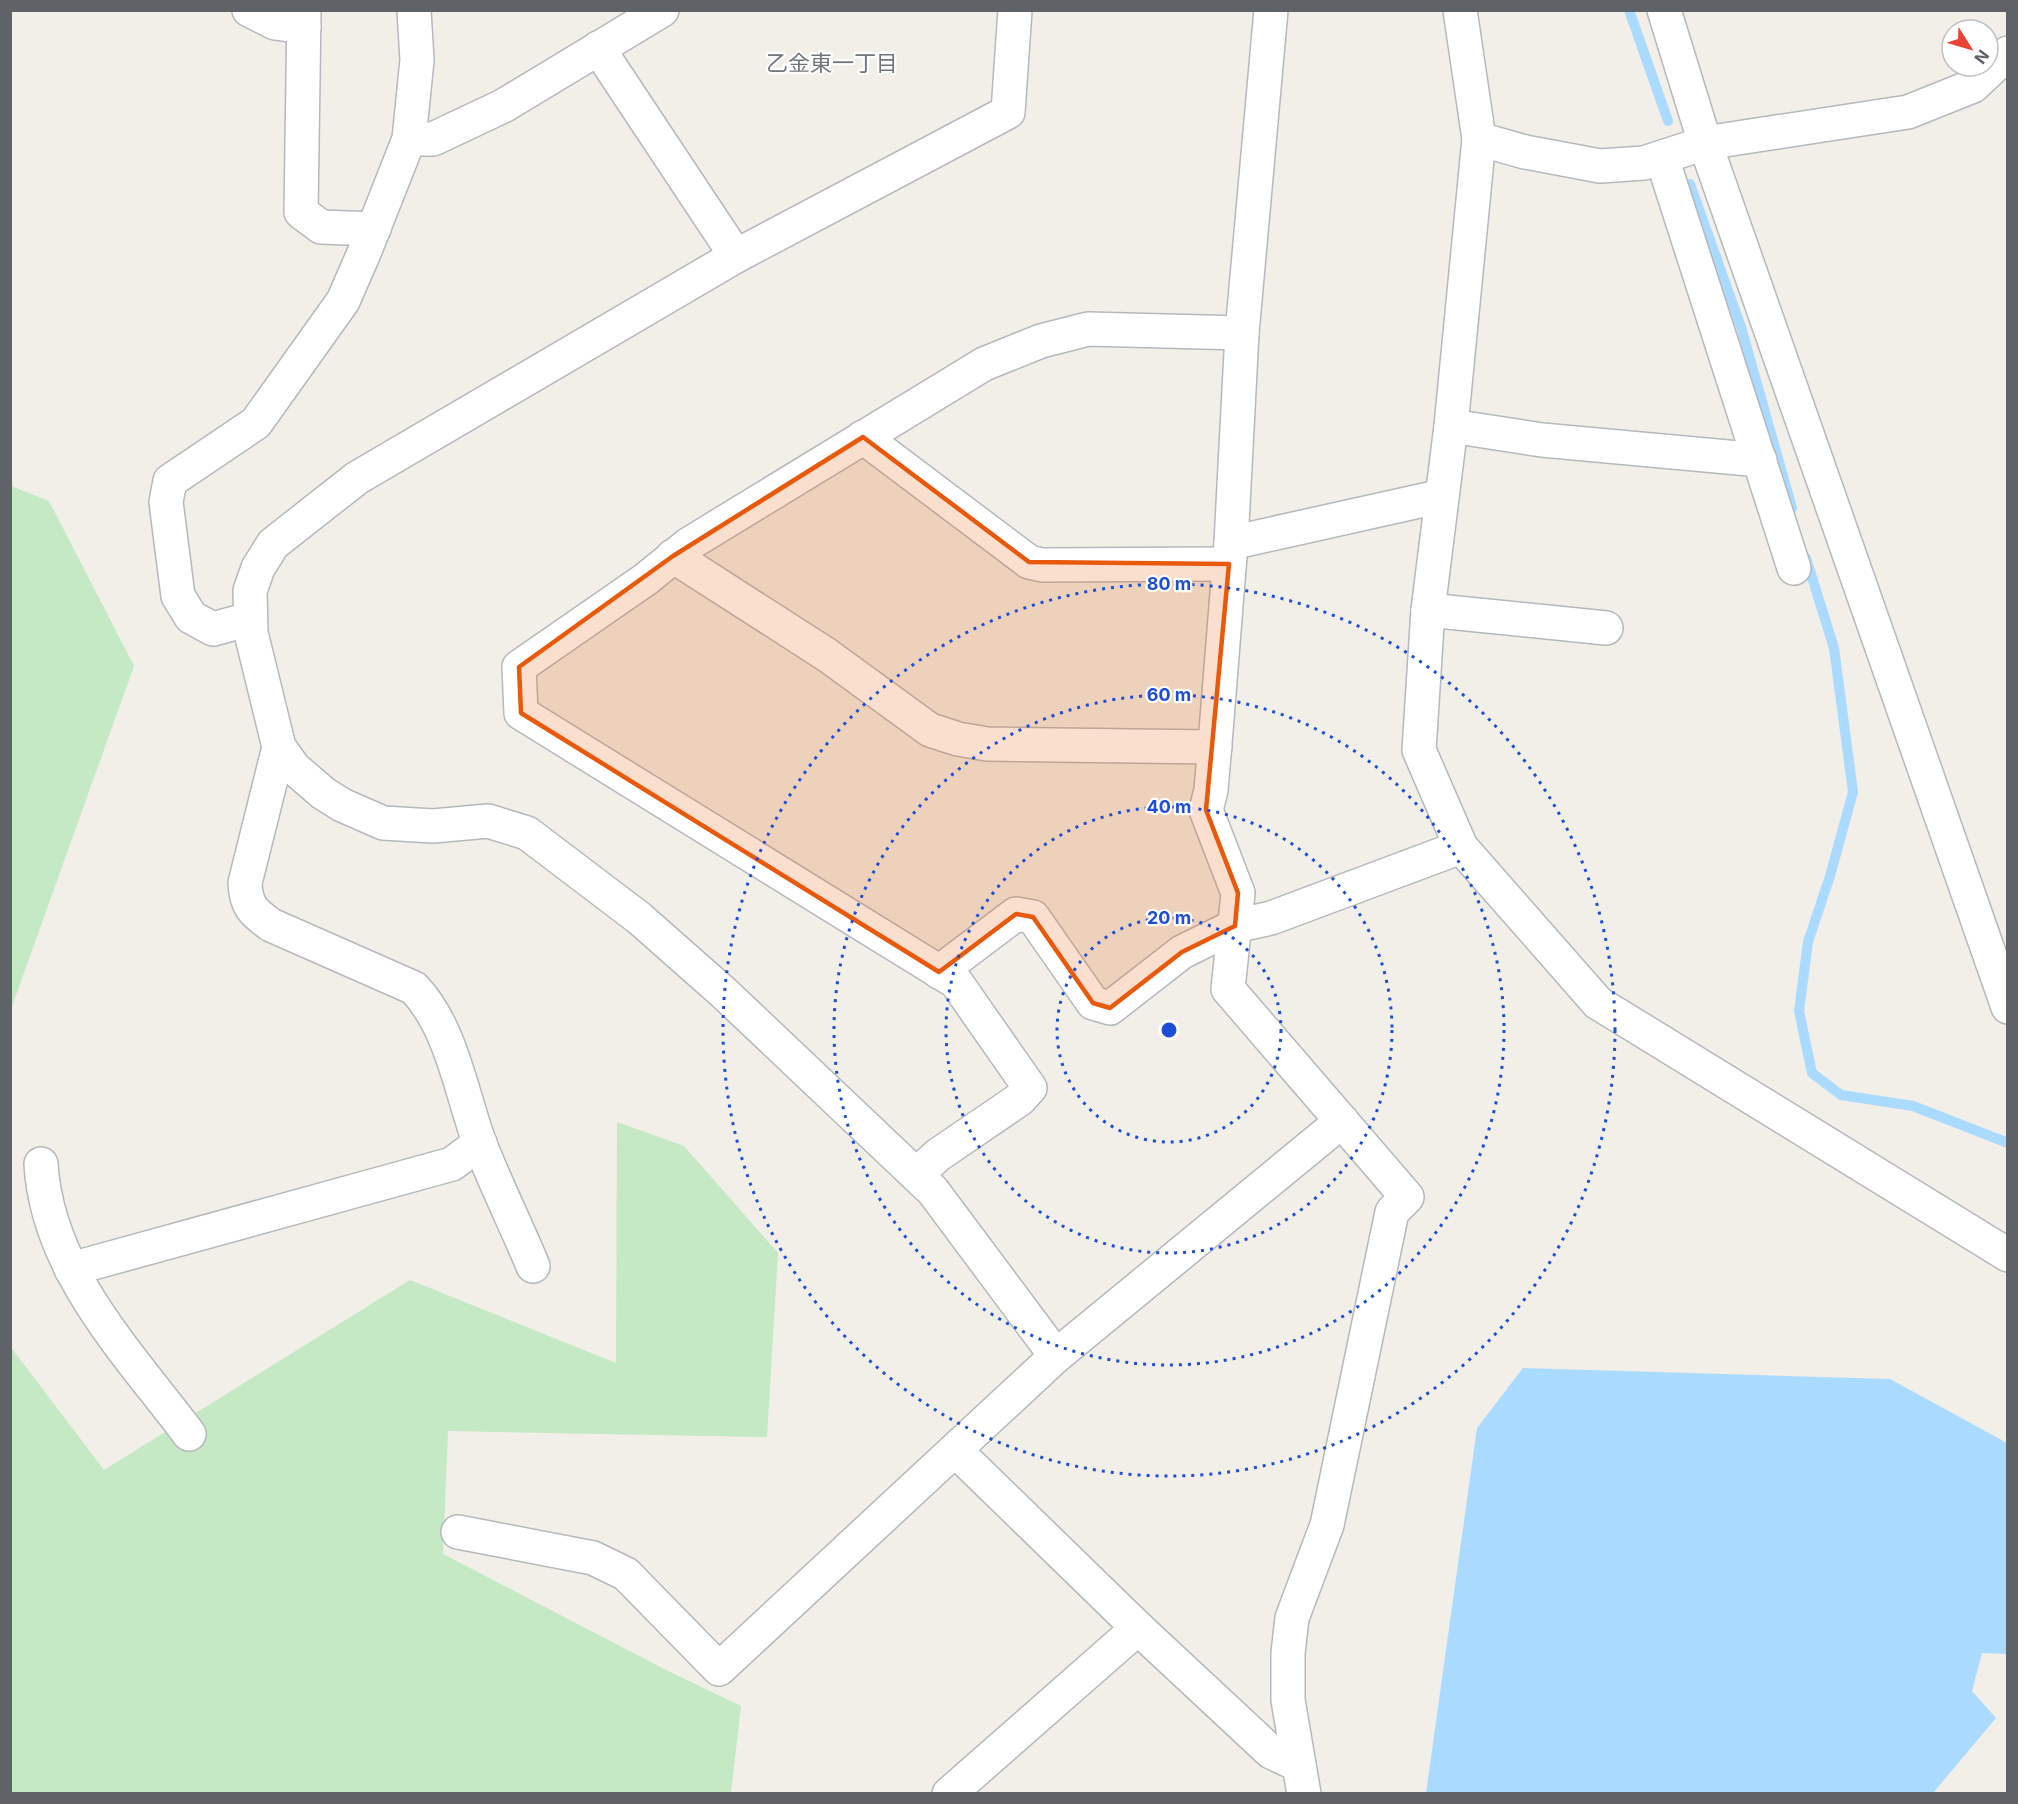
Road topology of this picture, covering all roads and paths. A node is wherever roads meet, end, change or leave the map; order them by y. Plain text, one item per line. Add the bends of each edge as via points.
1 (249, 10) edge
2 (414, 10) edge
3 (662, 10) edge
4 (1015, 10) edge
5 (1271, 10) edge
6 (1460, 10) edge
7 (1664, 10) edge
8 (304, 19) edge
9 (598, 48) junction
10 (2007, 53) edge
11 (409, 139) junction
12 (1479, 139) junction
13 (1705, 143) junction
14 (1662, 158) junction
15 (374, 229) junction
16 (736, 256) junction
17 (1242, 333) junction
18 (1451, 426) junction
19 (864, 437) junction
20 (1760, 460) junction
21 (1442, 496) junction
22 (1230, 554) junction
23 (673, 556) junction
24 (1794, 568) dead end
25 (1428, 609) junction
26 (250, 620) junction
27 (1606, 628) dead end
28 (279, 747) junction
29 (1215, 747) junction
30 (1461, 846) junction
31 (1235, 926) junction
32 (939, 972) junction
33 (2007, 1007) edge
34 (1342, 1121) junction
35 (480, 1143) junction
36 (41, 1164) dead end
37 (916, 1175) junction
38 (2007, 1255) edge
39 (533, 1266) dead end
40 (71, 1269) junction
41 (1056, 1356) junction
42 (189, 1434) dead end
43 (955, 1450) junction
44 (458, 1532) dead end
45 (1138, 1628) junction
46 (1301, 1785) edge
47 (949, 1794) edge

1 - 8 street via 275,23
2 - 11 street via 417,60
3 - 9 street
4 - 16 street via 1008,112
5 - 17 street
6 - 12 street
7 - 13 street
8 - 15 street via 301,212 321,227
9 - 11 street via 503,106 433,139
9 - 16 street
10 - 13 street via 1972,86 1908,112
11 - 15 street
12 - 14 street via 1525,152 1600,165
12 - 18 street
13 - 14 street
13 - 33 street
14 - 20 street
15 - 26 street via 343,301 256,423 170,481 166,502 178,596 191,617 213,629
16 - 26 street via 357,478 323,502 273,543 250,591
17 - 19 street via 1088,329 1041,341 984,364
17 - 22 street
18 - 20 street via 1542,440
18 - 21 street
19 - 22 street via 1029,562 1042,565
19 - 23 street
20 - 24 street
21 - 22 street
21 - 25 street
22 - 29 street
23 - 29 street via 827,655 930,730 987,744
23 - 32 street via 519,667 521,713
25 - 27 street
25 - 30 street via 1419,750
26 - 28 street
28 - 35 street via 245,883 246,898 255,914 272,925 414,988 427,1001 450,1052
28 - 37 street via 294,768 323,793 383,824 433,826 488,821 527,833 639,918
29 - 31 street via 1206,810 1238,893
30 - 31 street via 1271,918
30 - 38 street via 1598,1003
31 - 32 street via 1182,952 1110,1008 1093,1003 1033,917 1017,914
31 - 34 street via 1228,988
32 - 37 street via 956,982 1030,1088 1020,1100 938,1155
34 - 41 street
34 - 46 street via 1407,1197 1392,1212 1327,1525 1292,1618 1288,1700
35 - 39 street
35 - 40 street via 453,1164
36 - 40 street via 42,1188
37 - 41 street via 933,1191
40 - 42 street via 87,1300
41 - 43 street
43 - 44 street via 719,1670 627,1574 593,1558
43 - 45 street
45 - 46 street
45 - 47 street

